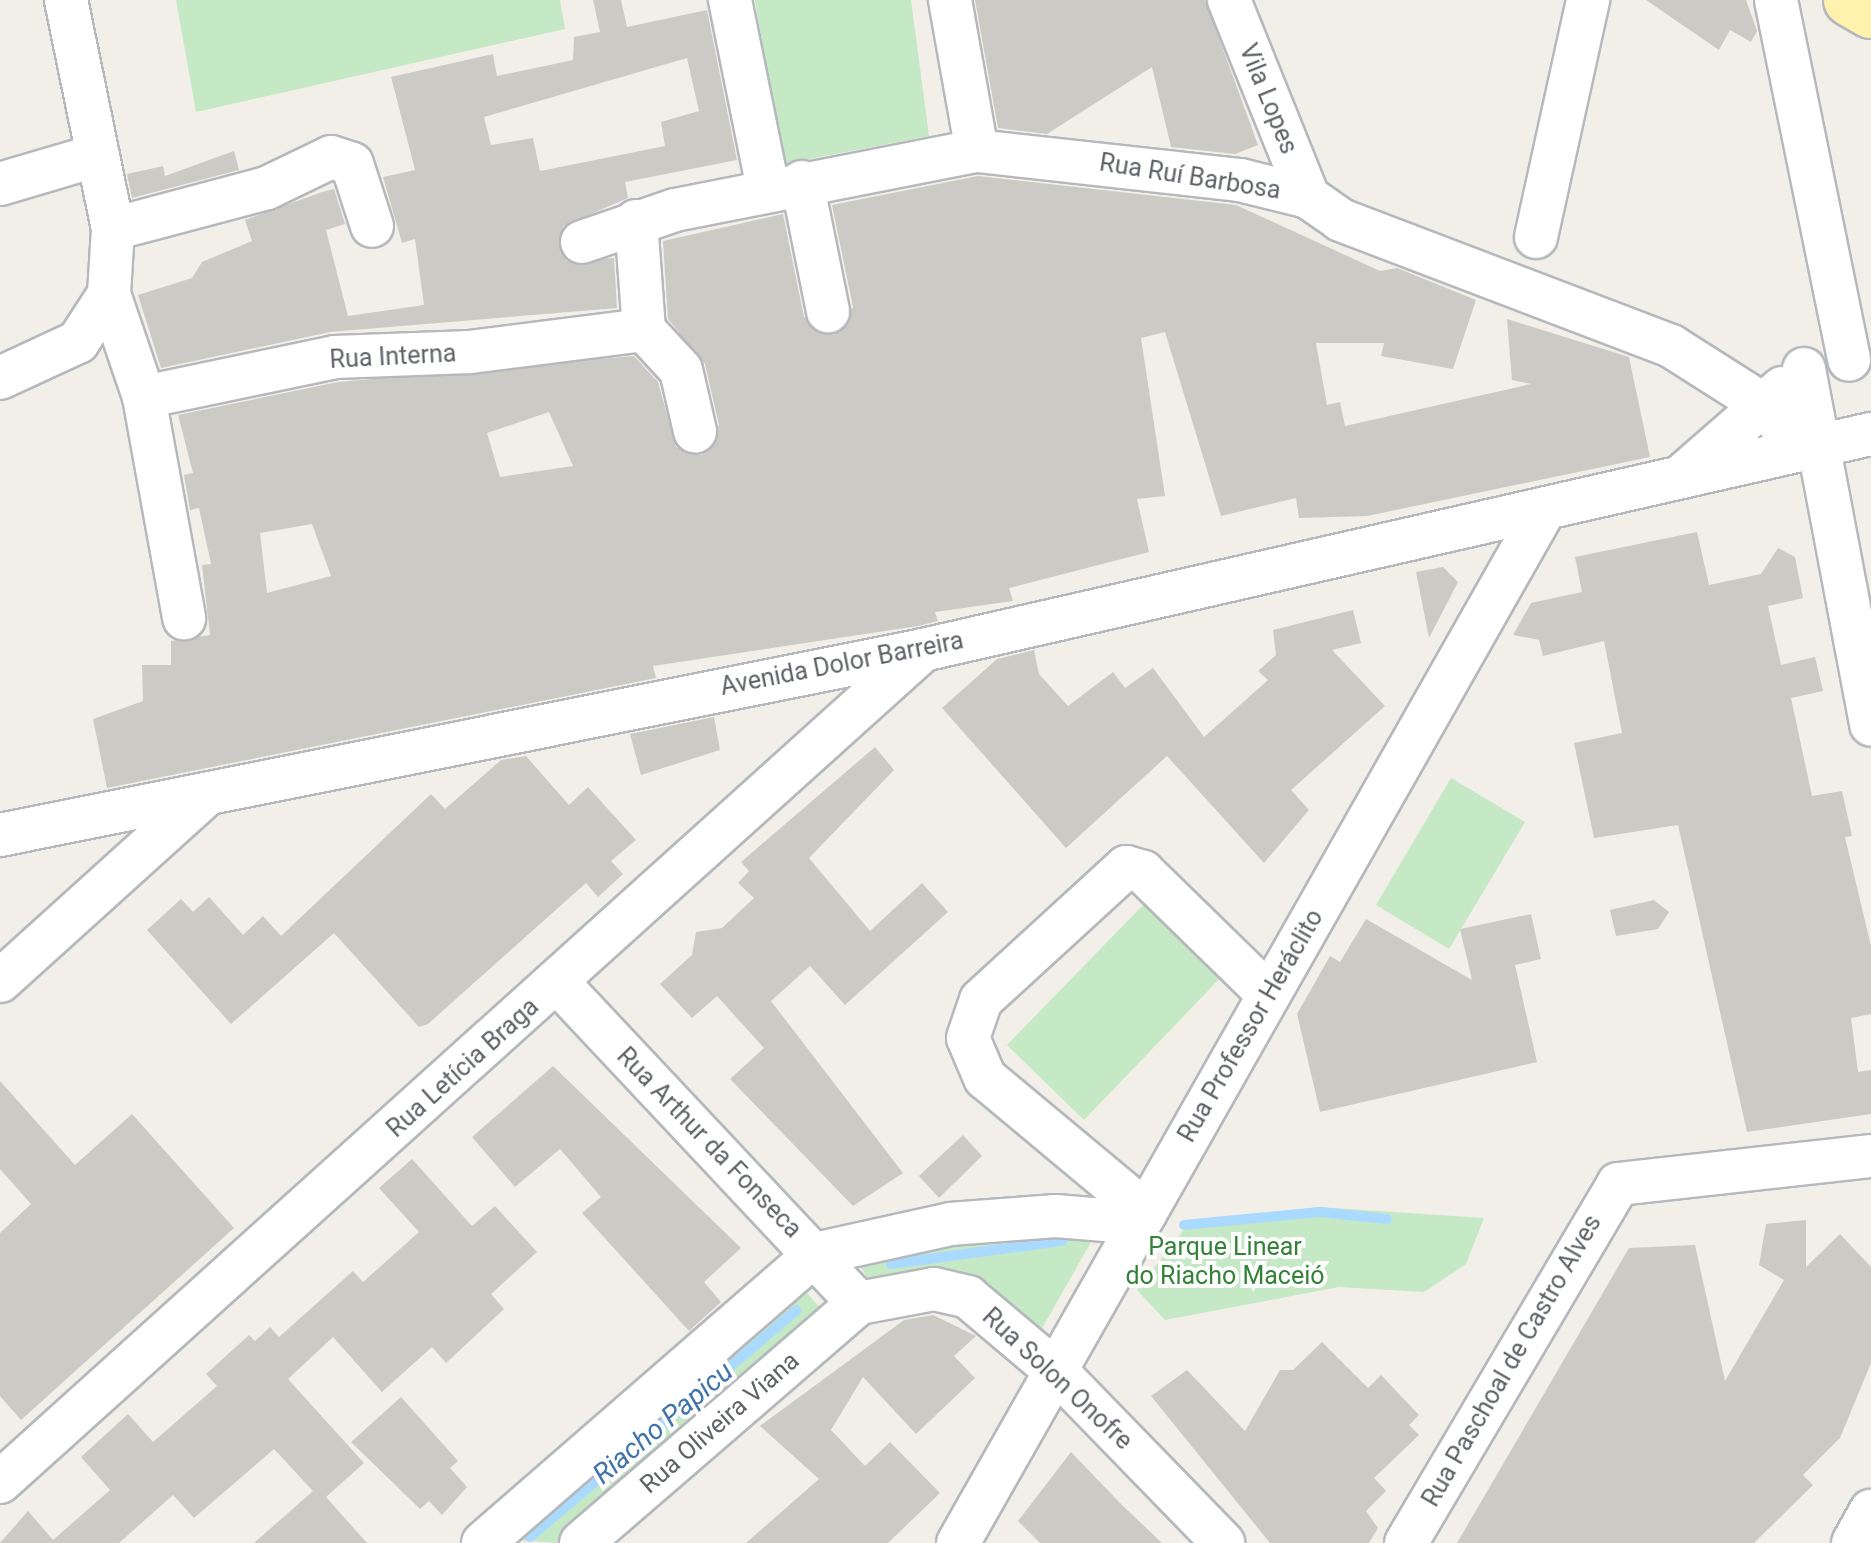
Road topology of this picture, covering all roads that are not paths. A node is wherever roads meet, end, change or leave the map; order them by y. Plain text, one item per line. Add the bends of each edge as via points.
1 (66, 0) edge
2 (730, 0) edge
3 (950, 0) edge
4 (1229, 0) edge
5 (1588, 0) edge
6 (1776, 0) edge
7 (1850, 0) edge
8 (1871, 12) edge
9 (977, 150) junction
10 (98, 155) junction
11 (0, 184) edge
12 (785, 185) junction
13 (1308, 197) junction
14 (636, 221) junction
15 (372, 226) dead end
16 (113, 229) junction
17 (1536, 236) dead end
18 (582, 242) dead end
19 (109, 294) junction
20 (828, 312) dead end
21 (644, 330) junction
22 (1860, 358) edge
23 (1804, 368) junction
24 (0, 378) edge
25 (144, 397) junction
26 (1764, 405) junction
27 (695, 432) dead end
28 (1871, 434) edge
29 (1808, 448) junction
30 (1681, 477) junction
31 (1545, 509) junction
32 (184, 618) dead end
33 (923, 650) junction
34 (1871, 725) edge
35 (207, 794) junction
36 (0, 835) edge
37 (0, 980) edge
38 (558, 983) junction
39 (1268, 994) junction
40 (1871, 1156) edge
41 (1142, 1217) junction
42 (815, 1254) junction
43 (858, 1303) junction
44 (1056, 1371) junction
45 (0, 1482) edge
46 (1871, 1512) edge
47 (483, 1543) edge
48 (581, 1543) edge
49 (958, 1543) edge
50 (1223, 1543) edge
51 (1406, 1543) edge
52 (1853, 1543) edge

1 - 10 street
2 - 12 street
3 - 9 street
4 - 13 street, Vila Lopes
5 - 17 street
6 - 22 street
7 - 8 main road
9 - 12 street, Rua Ruí Barbosa
9 - 13 street, Rua Ruí Barbosa via 1240,180
10 - 11 street
10 - 16 street
12 - 14 street, Rua Ruí Barbosa
12 - 20 street
13 - 26 street, Rua Ruí Barbosa via 1341,220 1670,346
14 - 18 street, Rua Ruí Barbosa
14 - 21 street
15 - 16 street via 352,164 331,157 267,188
16 - 19 street
19 - 24 street via 78,342
19 - 25 street
21 - 25 street, Rua Interna via 470,352 335,357
21 - 27 street via 681,370
22 - 23 street
23 - 26 street, Avenida Dolor Barreira
23 - 29 street
25 - 32 street
26 - 29 street, Rua Ruí Barbosa
26 - 30 street, Avenida Dolor Barreira
28 - 29 street, Avenida Dolor Barreira
29 - 30 street, Avenida Dolor Barreira
29 - 34 street
30 - 31 street, Avenida Dolor Barreira
31 - 33 street, Avenida Dolor Barreira
31 - 39 street, Rua Professor Heráclito
33 - 35 street, Avenida Dolor Barreira
33 - 38 street, Rua Letícia Braga
35 - 36 street, Avenida Dolor Barreira
35 - 37 street
38 - 42 street, Rua Arthur da Fonseca
38 - 45 street, Rua Letícia Braga
39 - 41 street, Rua Professor Heráclito
39 - 41 street via 1143,872 1126,866 981,1000 968,1038 985,1078
40 - 51 street, Rua Paschoal de Castro Alves via 1623,1181
41 - 42 street via 950,1224
41 - 44 street, Rua Professor Heráclito
42 - 43 street, Rua Arthur da Fonseca
42 - 47 street
43 - 44 street, Rua Solon Onofre via 960,1292
43 - 48 street, Rua Oliveira Viana
44 - 49 street, Rua Professor Heráclito
44 - 50 street, Rua Solon Onofre
46 - 52 street

